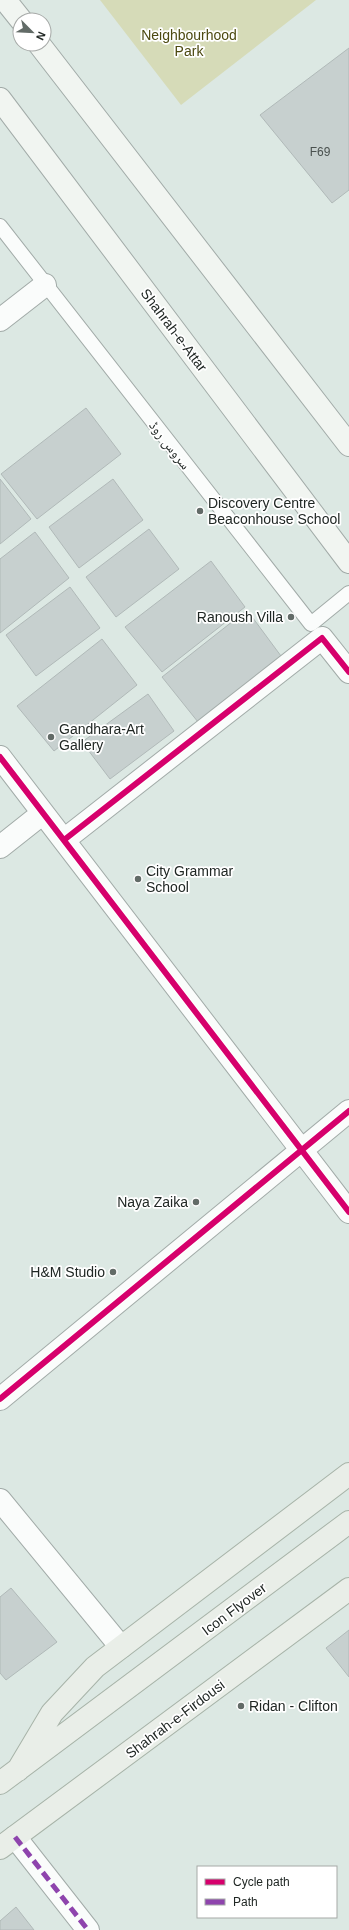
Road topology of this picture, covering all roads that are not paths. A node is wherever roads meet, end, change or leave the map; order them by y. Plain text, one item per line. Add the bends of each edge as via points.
1 (5, 0) edge
2 (15, 12) edge
3 (45, 52) edge
4 (0, 99) edge
5 (0, 226) edge
6 (45, 285) junction
7 (0, 320) edge
8 (349, 445) edge
9 (349, 562) edge
10 (349, 593) edge
11 (316, 631) junction
12 (349, 672) edge
13 (0, 757) edge
14 (43, 813) junction
15 (64, 840) junction
16 (0, 847) edge
17 (349, 1112) edge
18 (302, 1151) junction
19 (349, 1212) edge
20 (0, 1399) edge
21 (349, 1474) edge
22 (0, 1500) edge
23 (349, 1522) edge
24 (349, 1589) edge
25 (121, 1647) junction
26 (18, 1770) junction
27 (0, 1783) edge
28 (7, 1843) edge
29 (88, 1930) edge

1 - 2 main road
3 - 8 main road
4 - 9 main road, Shahrah-e-Attar
5 - 6 lane, سروس روڈ
6 - 7 street
6 - 11 lane, سروس روڈ
10 - 11 lane
11 - 12 street
11 - 15 street
13 - 14 street
14 - 15 street
14 - 16 street
15 - 18 street
17 - 18 street
18 - 19 street
18 - 20 street
21 - 25 main road
22 - 25 street
23 - 26 main road, Icon Flyover
24 - 28 main road, Shahrah-e-Firdousi
25 - 26 main road via 95,1667 52,1713
26 - 27 main road, Icon Flyover
28 - 29 street

